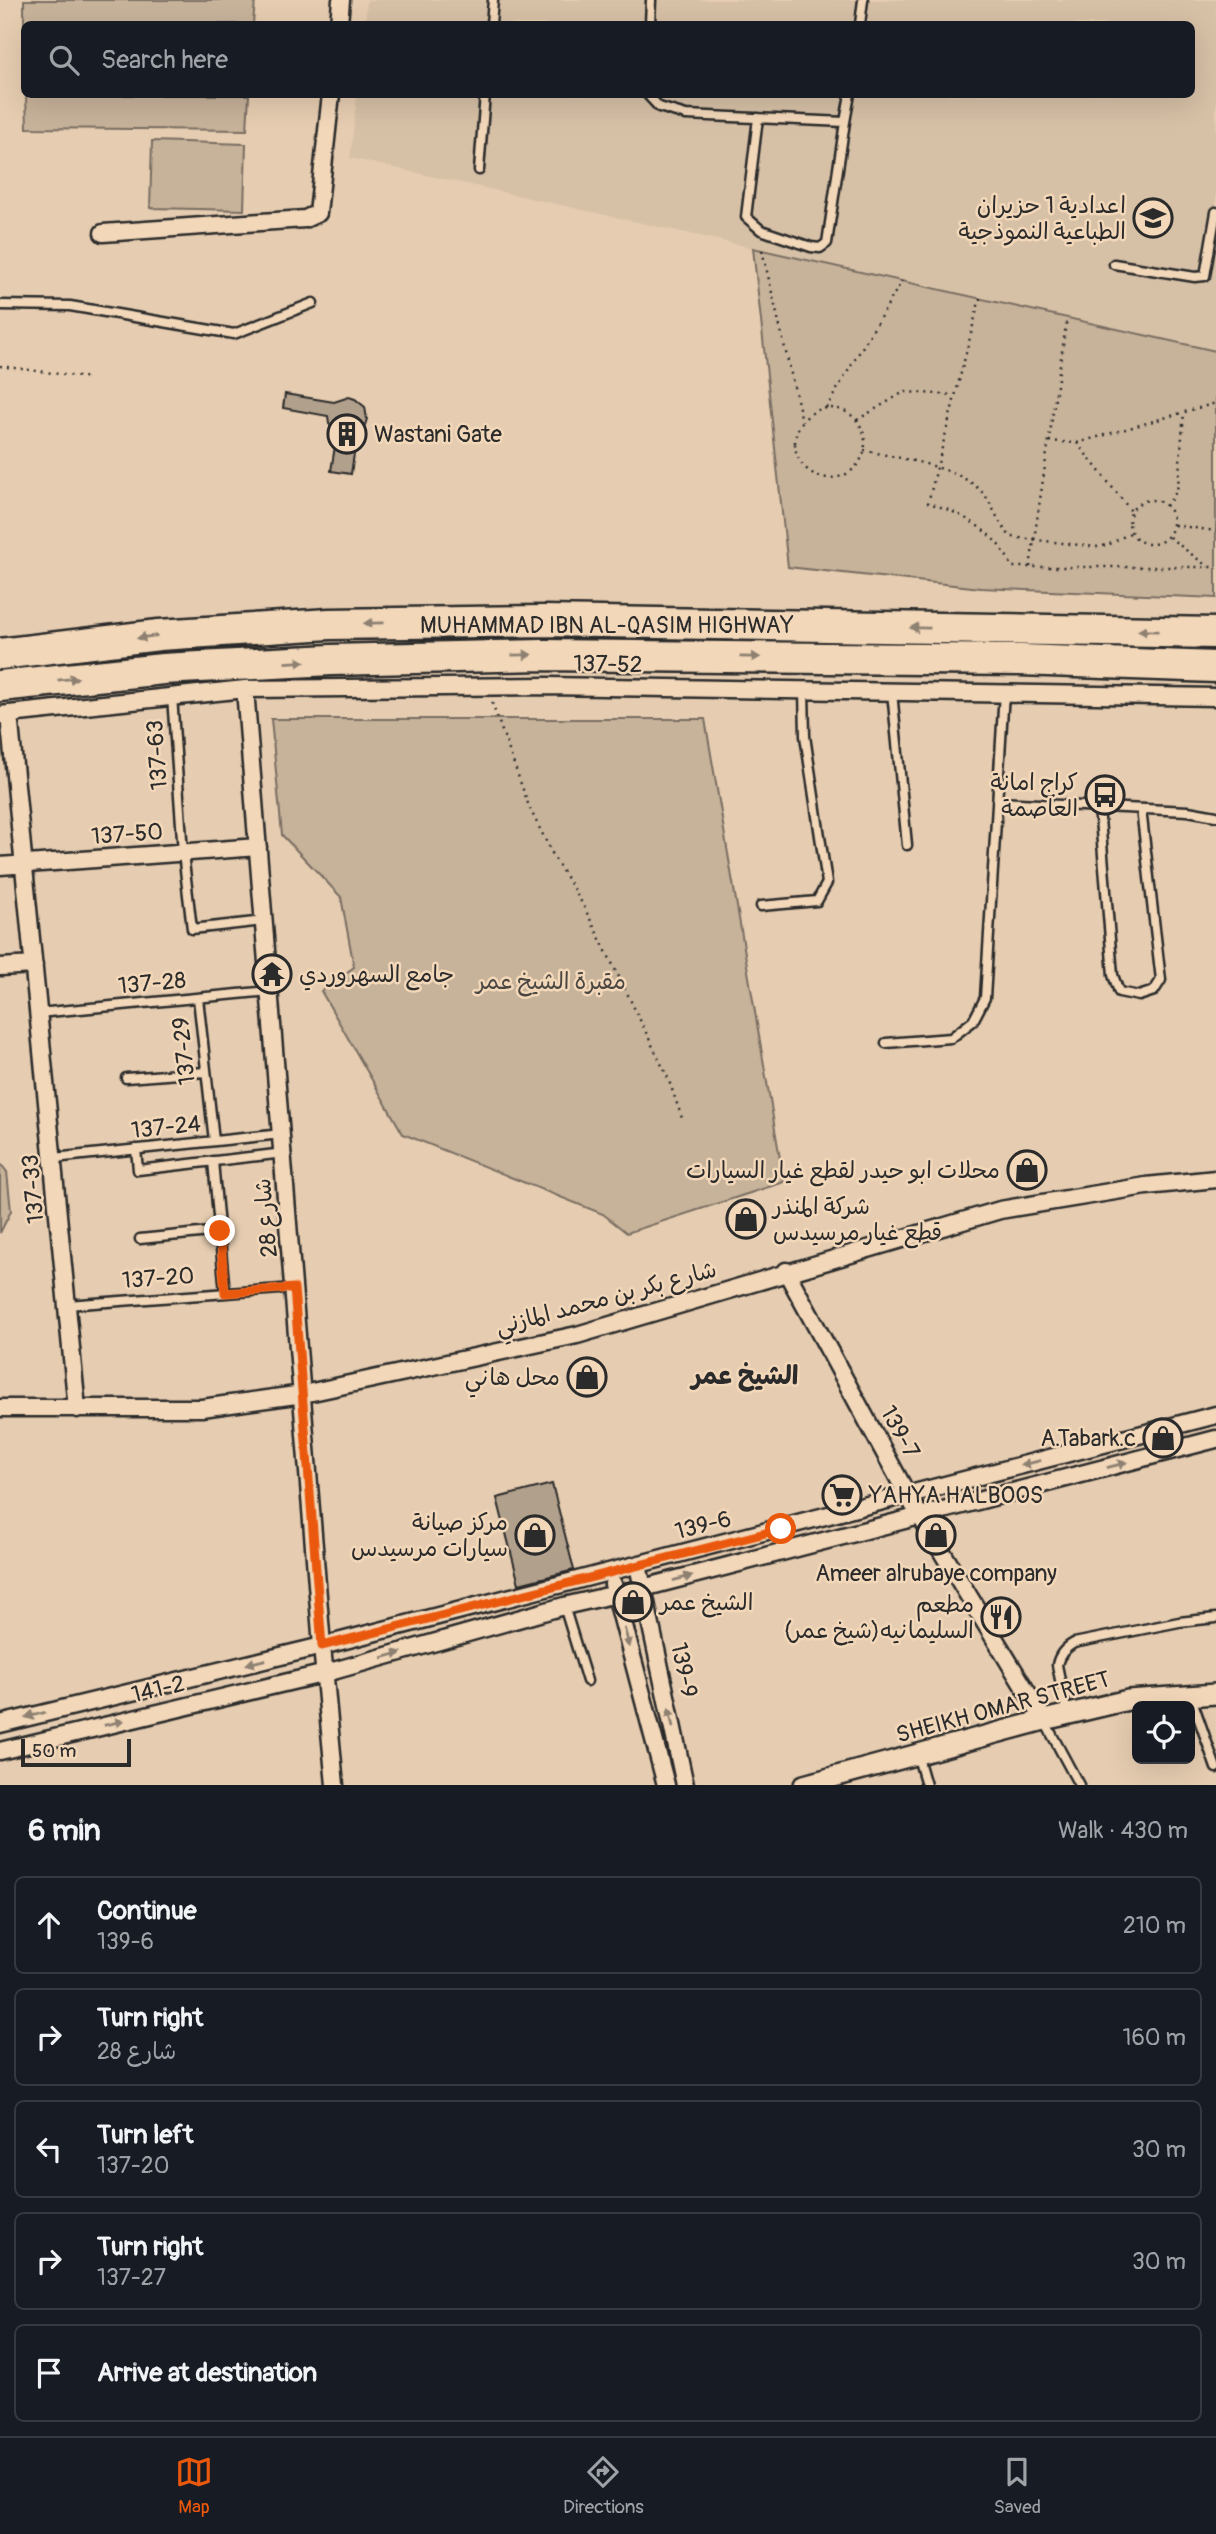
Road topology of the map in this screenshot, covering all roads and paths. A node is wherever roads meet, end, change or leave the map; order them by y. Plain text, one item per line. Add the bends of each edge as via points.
1 (341, 0) edge
2 (493, 0) edge
3 (652, 0) edge
4 (863, 0) edge
5 (339, 21) edge
6 (491, 21) edge
7 (650, 21) edge
8 (860, 21) edge
9 (331, 98) edge
10 (485, 98) edge
11 (651, 98) edge
12 (849, 98) edge
13 (758, 118) junction
14 (845, 122) junction
15 (479, 170) dead end
16 (1216, 212) edge
17 (103, 233) dead end
18 (762, 250) dead end
19 (1114, 264) dead end
20 (902, 281) dead end
21 (980, 298) dead end
22 (313, 303) dead end
23 (0, 305) edge
24 (1067, 318) dead end
25 (0, 366) edge
26 (90, 378) dead end
27 (955, 395) junction
28 (1216, 403) edge
29 (826, 408) junction
30 (1184, 412) junction
31 (802, 421) junction
32 (857, 421) junction
33 (1049, 441) junction
34 (1077, 443) junction
35 (864, 450) junction
36 (937, 468) junction
37 (1166, 506) junction
38 (1131, 511) junction
39 (1173, 525) junction
40 (1216, 531) edge
41 (1130, 533) junction
42 (1168, 537) junction
43 (1035, 539) junction
44 (1030, 567) junction
45 (1208, 567) junction
46 (1216, 567) edge
47 (1216, 633) edge
48 (0, 654) edge
49 (1216, 667) edge
50 (486, 687) junction
51 (245, 689) junction
52 (804, 690) junction
53 (892, 692) junction
54 (1004, 692) junction
55 (173, 696) junction
56 (1216, 697) edge
57 (3, 705) edge
58 (997, 802) junction
59 (1099, 807) junction
60 (1141, 809) junction
61 (1216, 816) edge
62 (907, 845) dead end
63 (258, 848) junction
64 (183, 853) junction
65 (24, 864) junction
66 (0, 866) edge
67 (761, 906) dead end
68 (264, 921) junction
69 (34, 965) junction
70 (0, 967) edge
71 (270, 991) junction
72 (198, 998) junction
73 (38, 1013) junction
74 (886, 1043) dead end
75 (205, 1072) junction
76 (126, 1078) dead end
77 (683, 1121) dead end
78 (282, 1134) junction
79 (214, 1141) junction
80 (136, 1149) junction
81 (284, 1153) junction
82 (54, 1158) junction
83 (213, 1161) junction
84 (1216, 1179) edge
85 (220, 1231) junction
86 (140, 1239) dead end
87 (786, 1272) junction
88 (294, 1288) junction
89 (225, 1293) junction
90 (67, 1305) junction
91 (303, 1394) junction
92 (0, 1408) edge
93 (77, 1409) junction
94 (1216, 1415) edge
95 (1216, 1439) edge
96 (908, 1496) junction
97 (920, 1516) junction
98 (638, 1565) junction
99 (610, 1572) junction
100 (643, 1588) junction
101 (615, 1595) junction
102 (564, 1606) junction
103 (1216, 1618) edge
104 (322, 1646) junction
105 (326, 1673) junction
106 (587, 1681) dead end
107 (1190, 1694) junction
108 (1216, 1694) edge
109 (1067, 1714) junction
110 (1044, 1720) junction
111 (0, 1724) edge
112 (0, 1751) edge
113 (917, 1754) junction
114 (1216, 1768) edge
115 (335, 1785) edge
116 (666, 1785) edge
117 (685, 1785) edge
118 (806, 1785) edge
119 (926, 1785) edge
120 (1079, 1785) edge

1 - 5 street
2 - 6 lane
3 - 7 lane
4 - 8 lane
9 - 17 street via 318,213 305,219
10 - 15 lane
11 - 13 lane via 659,107 686,115
12 - 14 lane
13 - 14 lane
13 - 14 lane via 746,217 761,230 820,248 827,243
16 - 19 lane via 1205,276
18 - 31 path
20 - 29 path
21 - 27 path
22 - 23 lane via 234,334 70,306
24 - 33 path
25 - 26 path
27 - 32 path via 904,391
27 - 36 path
28 - 30 path
29 - 31 path
29 - 32 path via 843,410
30 - 34 path
30 - 37 path via 1178,486
31 - 35 path via 794,444 802,466 811,473 822,478 846,475
32 - 35 path via 864,435
33 - 34 path
33 - 43 path
34 - 38 path
35 - 36 path
36 - 43 path via 969,480 981,490 1012,537
36 - 44 path via 928,503 948,508 981,529 1004,550 1012,567
37 - 38 path via 1150,500
37 - 39 path
38 - 41 path
39 - 40 path
39 - 42 path
41 - 42 path via 1148,545
41 - 43 path via 1096,547
42 - 45 path
43 - 44 path
44 - 45 path
45 - 46 path
47 -> 48 highway, MUHAMMAD IBN AL-QASIM HIGHWAY via 545,621 329,624 159,635
57 -> 49 highway, MUHAMMAD IBN AL-QASIM HIGHWAY via 163,669 331,660 529,655 1020,660
50 - 51 street, 137-52
50 - 52 street, 137-52
50 - 77 path via 530,808 633,1005
51 - 55 street, 137-52
51 - 63 street, شارع 28
52 - 53 street, 137-52
52 - 67 lane via 805,736 827,883 817,901
53 - 54 street, 137-52
53 - 62 lane
54 - 56 street, 137-52
54 - 58 lane
55 - 57 street, 137-52
55 - 64 lane, 137-63
57 - 65 street, 137-33
58 - 59 lane
58 - 74 lane via 985,998 973,1021 951,1038
59 - 60 lane
59 - 60 lane via 1113,975 1119,992 1139,996 1154,991 1161,980
60 - 61 lane
63 - 64 street, 137-50
63 - 68 street, شارع 28
64 - 65 street, 137-50
64 - 68 lane, 137-63 via 192,929
65 - 66 street, 137-50
65 - 69 street, 137-33
68 - 71 street, شارع 28
69 - 70 street
69 - 73 street, 137-33
71 - 72 lane, 137-28
71 - 78 street, شارع 28
72 - 73 lane, 137-28
72 - 75 lane, 137-29
73 - 82 street, 137-33
75 - 76 lane
75 - 79 lane, 137-29
78 - 79 lane, 137-24
78 - 81 street, شارع 28
79 - 80 lane, 137-24
80 - 82 lane, 137-24
80 - 83 lane via 138,1170
81 - 83 lane
81 - 88 street, شارع 28
82 - 90 street, 137-33
83 - 85 lane
84 - 87 street, شارع بكر بن محمد المازني via 1000,1210
85 - 86 lane
85 - 89 lane
87 - 91 street, شارع بكر بن محمد المازني via 577,1335
87 - 96 street, 139-7
88 - 89 lane, 137-20
88 - 91 street, شارع 28
89 - 90 lane, 137-20
90 - 93 street, 137-33
91 - 93 street, شارع بكر بن محمد المازني via 202,1408
91 - 104 street, شارع 28
92 - 93 street, شارع بكر بن محمد المازني
94 -> 96 street, 139-6
97 -> 95 street, 139-6
96 - 97 street, 139-7
96 - 98 street, 139-6
100 -> 97 street, 139-6
97 - 110 street, 139-7
98 - 99 street, 139-6
98 - 100 street, 139-9
99 - 101 street, 139-9
99 - 104 street, 139-6
100 - 101 street, 139-6
117 -> 100 street, 139-9
101 - 102 street, 139-6
101 -> 116 street, 139-9
105 -> 102 street, 139-6
102 - 106 lane
103 - 109 lane via 1068,1646 1057,1665
104 - 105 street, شارع 28
104 -> 111 street, 141-2
112 -> 105 street, 141-2
105 - 115 street, شارع 28
107 - 108 street, SHEIKH OMAR STREET
107 - 109 street, SHEIKH OMAR STREET via 1128,1700
107 - 114 lane
109 - 110 street, SHEIKH OMAR STREET
110 - 113 street, SHEIKH OMAR STREET
110 - 120 lane
113 - 118 street, SHEIKH OMAR STREET
113 - 119 lane

